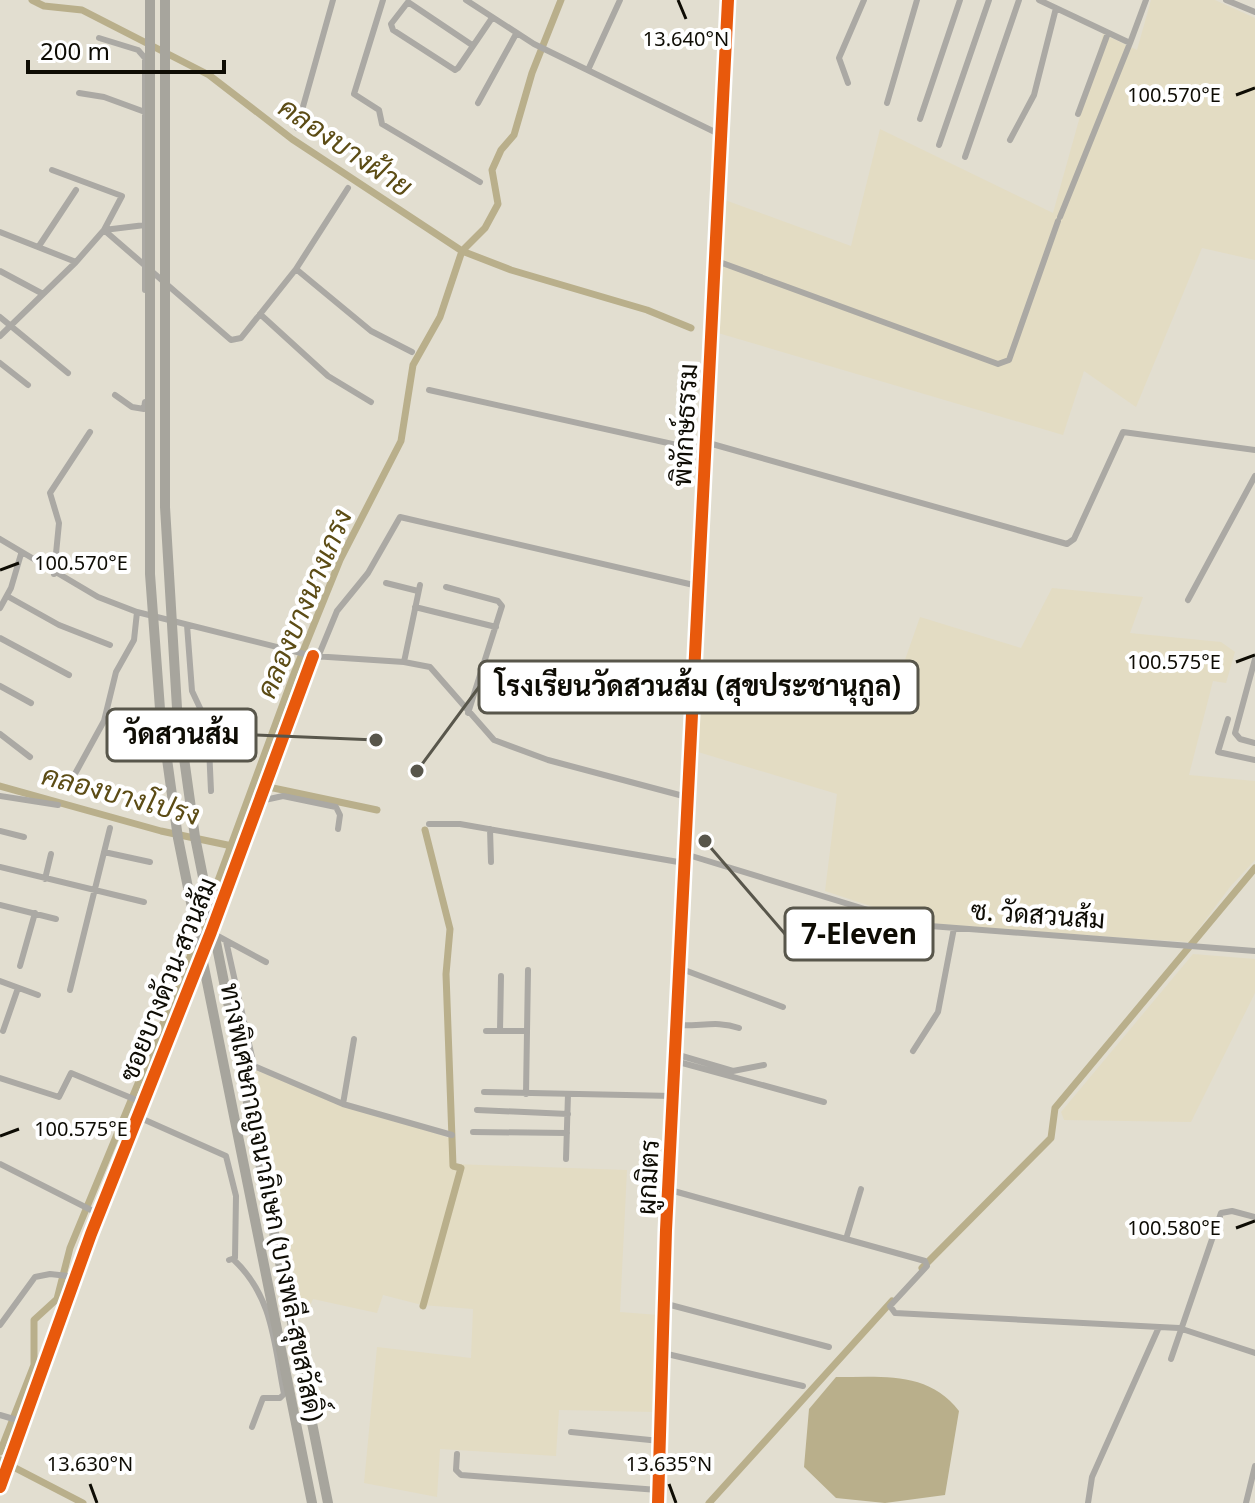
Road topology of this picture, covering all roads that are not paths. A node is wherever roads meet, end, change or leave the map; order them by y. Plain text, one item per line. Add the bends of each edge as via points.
1 (150, 0) edge
2 (165, 0) edge
3 (333, 0) edge
4 (383, 0) edge
5 (466, 0) edge
6 (620, 0) edge
7 (728, 0) edge
8 (864, 0) edge
9 (917, 0) edge
10 (960, 0) edge
11 (989, 0) edge
12 (1019, 0) edge
13 (1039, 0) edge
14 (1146, 0) edge
15 (1226, 0) edge
16 (1056, 8) junction
17 (1255, 12) edge
18 (492, 18) junction
19 (1108, 33) junction
20 (516, 34) junction
21 (99, 38) dead end
22 (1130, 43) junction
23 (472, 45) junction
24 (588, 70) junction
25 (848, 83) dead end
26 (79, 93) dead end
27 (478, 103) dead end
28 (887, 103) dead end
29 (145, 112) junction
30 (1078, 114) dead end
31 (920, 119) dead end
32 (297, 128) dead end
33 (721, 135) junction
34 (1010, 140) dead end
35 (939, 145) dead end
36 (965, 157) dead end
37 (52, 170) dead end
38 (480, 182) dead end
39 (348, 188) dead end
40 (76, 190) dead end
41 (145, 225) junction
42 (104, 230) junction
43 (0, 232) edge
44 (39, 246) junction
45 (714, 260) junction
46 (76, 262) junction
47 (145, 269) junction
48 (296, 269) junction
49 (0, 271) edge
50 (43, 294) junction
51 (260, 314) junction
52 (0, 317) edge
53 (12, 325) junction
54 (0, 336) edge
55 (412, 352) dead end
56 (0, 363) edge
57 (68, 373) dead end
58 (28, 385) dead end
59 (429, 390) dead end
60 (115, 395) dead end
61 (371, 402) dead end
62 (90, 432) dead end
63 (705, 442) junction
64 (1255, 450) edge
65 (704, 451) junction
66 (1255, 476) edge
67 (0, 539) edge
68 (21, 554) junction
69 (54, 574) junction
70 (386, 583) dead end
71 (698, 586) junction
72 (446, 587) dead end
73 (7, 596) junction
74 (1188, 600) dead end
75 (415, 607) junction
76 (0, 608) edge
77 (137, 612) junction
78 (187, 625) junction
79 (496, 627) junction
80 (0, 638) edge
81 (110, 645) dead end
82 (313, 656) junction
83 (1255, 659) edge
84 (404, 662) junction
85 (69, 675) dead end
86 (1253, 675) edge
87 (0, 686) edge
88 (31, 703) dead end
89 (468, 713) junction
90 (1228, 719) dead end
91 (0, 734) edge
92 (1255, 743) edge
93 (30, 757) dead end
94 (1255, 760) edge
95 (76, 772) dead end
96 (211, 791) dead end
97 (0, 796) edge
98 (687, 797) junction
99 (260, 801) junction
100 (58, 805) dead end
101 (429, 824) dead end
102 (110, 828) dead end
103 (338, 829) dead end
104 (490, 829) junction
105 (0, 831) edge
106 (24, 837) dead end
107 (104, 852) junction
108 (51, 854) dead end
109 (685, 854) junction
110 (150, 862) dead end
111 (491, 862) dead end
112 (684, 863) junction
113 (0, 867) edge
114 (45, 879) junction
115 (94, 891) junction
116 (144, 902) dead end
117 (0, 905) edge
118 (35, 913) junction
119 (56, 919) dead end
120 (954, 928) junction
121 (211, 932) junction
122 (226, 941) junction
123 (1255, 951) edge
124 (266, 962) dead end
125 (20, 966) dead end
126 (679, 968) junction
127 (528, 970) dead end
128 (501, 976) dead end
129 (0, 981) edge
130 (18, 988) junction
131 (70, 990) dead end
132 (38, 995) dead end
133 (783, 1007) dead end
134 (676, 1025) junction
135 (739, 1028) dead end
136 (3, 1031) dead end
137 (486, 1031) dead end
138 (500, 1031) junction
139 (527, 1031) junction
140 (354, 1039) dead end
141 (913, 1051) dead end
142 (675, 1058) junction
143 (764, 1065) dead end
144 (0, 1078) edge
145 (484, 1092) dead end
146 (526, 1094) junction
147 (568, 1094) junction
148 (673, 1096) junction
149 (134, 1098) junction
150 (824, 1102) dead end
151 (343, 1104) junction
152 (477, 1110) dead end
153 (568, 1114) junction
154 (136, 1116) junction
155 (473, 1132) dead end
156 (567, 1133) junction
157 (452, 1135) dead end
158 (566, 1159) dead end
159 (0, 1164) edge
160 (861, 1189) dead end
161 (670, 1190) junction
162 (95, 1212) junction
163 (1255, 1217) edge
164 (846, 1239) junction
165 (75, 1277) junction
166 (663, 1303) junction
167 (0, 1325) edge
168 (1159, 1327) junction
169 (1179, 1328) junction
170 (829, 1347) dead end
171 (663, 1353) junction
172 (1255, 1353) edge
173 (1171, 1359) dead end
174 (803, 1386) dead end
175 (3, 1415) edge
176 (21, 1421) junction
177 (252, 1427) dead end
178 (571, 1432) dead end
179 (660, 1441) junction
180 (457, 1454) dead end
181 (1255, 1466) edge
182 (0, 1487) edge
183 (658, 1490) junction
184 (312, 1503) edge
185 (328, 1503) edge
186 (658, 1503) edge
187 (1088, 1503) edge
188 (1246, 1503) edge

1 - 184 highway, ทางพิเศษกาญจนาภิเษก (บางพลี-สุขสวัสดิ์), bridge via 150,574 161,722 180,852
2 - 185 highway, ทางพิเศษกาญจนาภิเษก (บางพลี-สุขสวัสดิ์), bridge via 165,507 177,708 195,837
3 - 32 street
4 - 38 street via 354,94 379,110 382,124
5 - 18 street
6 - 24 street
7 - 33 street, พิทักษ์ธรรม
8 - 25 street via 838,62
9 - 28 street
10 - 31 street
11 - 35 street
12 - 36 street
13 - 16 street
14 - 22 street
15 - 17 street
16 - 19 street
16 - 34 street via 1034,95
18 - 20 street
18 - 23 street
19 - 22 street
19 - 30 street
20 - 24 street
20 - 27 street
21 - 29 street via 144,54
22 - 45 street via 1009,360 998,364
23 - 23 street via 408,2 391,26 455,70
24 - 33 street
26 - 29 street
29 - 41 street
33 - 45 street, พิทักษ์ธรรม
37 - 42 street via 122,196
39 - 48 street
40 - 44 street
41 - 42 street
41 - 47 street
42 - 46 street
42 - 47 street
43 - 44 street
44 - 46 street
45 - 63 street, พิทักษ์ธรรม
46 - 50 street
47 - 51 street via 231,340 241,338
47 - 60 street via 145,406 138,409
48 - 51 street
48 - 55 street via 347,314
49 - 50 street
50 - 53 street
51 - 61 street via 328,376
52 - 53 street
53 - 54 street
53 - 57 street
56 - 58 street
59 - 65 street
62 - 69 street via 50,493 59,523
63 - 64 street via 1067,544 1074,539 1123,432
63 - 65 street, พิทักษ์ธรรม
65 - 71 street, พิทักษ์ธรรม
66 - 74 street
67 - 68 street
68 - 69 street
68 - 73 street
69 - 77 street
70 - 75 street via 419,588
71 - 82 street, ซอยบางด้วน-สวนส้ม via 400,517
71 - 98 street, พิทักษ์ธรรม
72 - 79 street via 498,601 502,606
73 - 76 street
73 - 81 street
75 - 79 street
75 - 84 street
77 - 78 street
77 - 95 street via 134,640 116,672 103,726
78 - 82 street
78 - 96 street via 192,691 208,725
79 - 89 street
80 - 85 street
82 - 84 street
82 - 99 street, ซอยบางด้วน-สวนส้ม
83 - 86 street
84 - 89 street via 435,670
86 - 92 street via 1235,733
87 - 88 street
89 - 98 street via 488,736 518,750
90 - 94 street via 1218,752
91 - 93 street
97 - 100 street
98 - 109 street, พิทักษ์ธรรม
99 - 103 street via 283,796 336,807
99 - 121 street, ซอยบางด้วน-สวนส้ม
101 - 104 street
102 - 107 street
104 - 111 street
104 - 112 street
105 - 106 street
107 - 110 street
107 - 115 street
108 - 114 street
109 - 112 street, ผูกมิตร
109 - 120 street, ซ. วัดสวนส้ม via 886,917
112 - 126 street, ผูกมิตร
113 - 114 street
114 - 115 street
115 - 116 street
115 - 131 street
117 - 118 street
118 - 119 street
118 - 125 street
120 - 123 street, ซ. วัดสวนส้ม
120 - 141 street via 938,1012
121 - 122 street
121 - 149 street, ซอยบางด้วน-สวนส้ม
122 - 124 street
122 - 151 street via 254,1066
126 - 133 street
126 - 134 street, ผูกมิตร
127 - 139 street
128 - 138 street
129 - 130 street
130 - 132 street
130 - 136 street
134 - 135 street via 721,1022
134 - 142 street, ผูกมิตร
137 - 138 street
138 - 139 street
139 - 146 street
140 - 151 street
142 - 143 street via 734,1072
142 - 148 street, ผูกมิตร
142 - 150 street
144 - 149 street via 59,1097 71,1073
145 - 146 street
146 - 147 street
147 - 148 street
147 - 153 street
148 - 161 street, ผูกมิตร
149 - 154 street, ซอยบางด้วน-สวนส้ม
151 - 157 street
152 - 153 street
153 - 156 street
154 - 162 street, ซอยบางด้วน-สวนส้ม
154 - 177 street via 226,1156 236,1196 232,1260 265,1300 284,1394 263,1398
155 - 156 street
156 - 158 street
159 - 162 street
160 - 164 street
161 - 164 street
161 - 166 street, ผูกมิตร
162 - 165 street, ซอยบางด้วน-สวนส้ม
163 - 169 street via 1221,1213
164 - 168 street via 927,1262 890,1306 895,1313
165 - 167 street via 35,1277
165 - 176 street, ซอยบางด้วน-สวนส้ม
166 - 170 street
166 - 171 street, ผูกมิตร
168 - 169 street
168 - 187 street via 1092,1477
169 - 172 street
169 - 173 street
171 - 174 street
171 - 179 street, ผูกมิตร
175 - 176 street
176 - 182 street, ซอยบางด้วน-สวนส้ม
178 - 179 street
179 - 183 street, ผูกมิตร
180 - 183 street via 461,1475
181 - 188 street
183 - 186 street, ผูกมิตร

